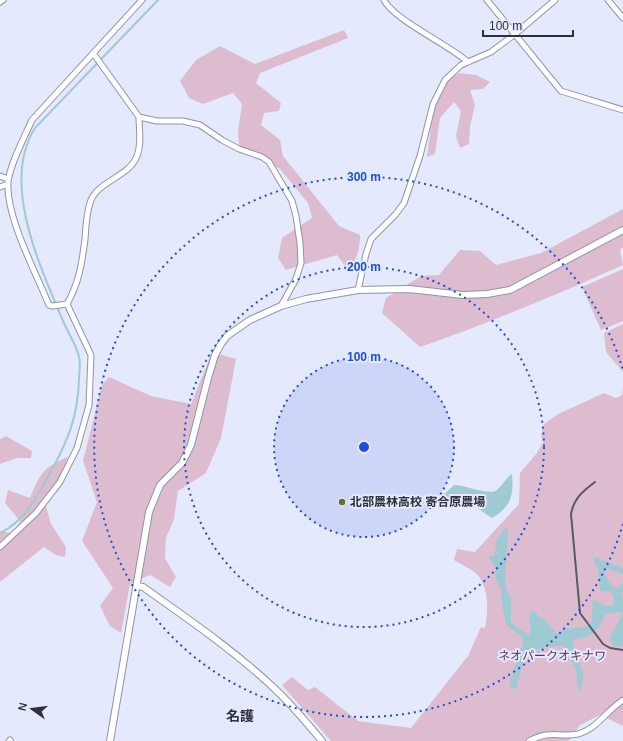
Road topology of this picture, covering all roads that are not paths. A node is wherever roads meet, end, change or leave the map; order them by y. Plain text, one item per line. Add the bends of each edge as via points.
1 (3, 0) edge
2 (142, 0) edge
3 (384, 0) edge
4 (487, 0) edge
5 (554, 0) edge
6 (608, 0) edge
7 (0, 2) edge
8 (623, 18) edge
9 (515, 34) junction
10 (93, 53) junction
11 (468, 62) junction
12 (623, 110) edge
13 (139, 117) junction
14 (0, 176) edge
15 (8, 181) junction
16 (0, 187) edge
17 (623, 230) edge
18 (358, 290) junction
19 (68, 304) junction
20 (281, 306) junction
21 (0, 547) edge
22 (137, 586) junction
23 (623, 700) edge
24 (110, 741) edge
25 (322, 741) edge
26 (529, 741) edge

1 - 7 street
2 - 10 street
3 - 11 street via 396,14 458,52
4 - 9 street
5 - 9 street
6 - 8 street
9 - 11 street via 491,52
9 - 12 street via 561,91
10 - 13 street
10 - 15 street via 32,120
11 - 18 street via 454,70 439,89 413,181 401,208 371,239
13 - 19 street via 140,143 137,157 126,170 95,192 90,202 80,276
13 - 20 street via 156,121 183,121 200,126 239,149 269,162 292,201 300,243 301,263 296,279
14 - 15 street
15 - 16 street
15 - 19 street via 9,204 15,224 49,305
17 - 18 street via 510,290 463,295 409,289
18 - 20 street
19 - 21 street via 91,355 89,405 77,448 60,482 36,513
20 - 22 street via 250,320 220,344 208,378 191,445 182,463 160,485 153,500
22 - 24 street
22 - 25 street via 191,621 247,665 274,688
23 - 26 street via 588,730 573,734 550,733

